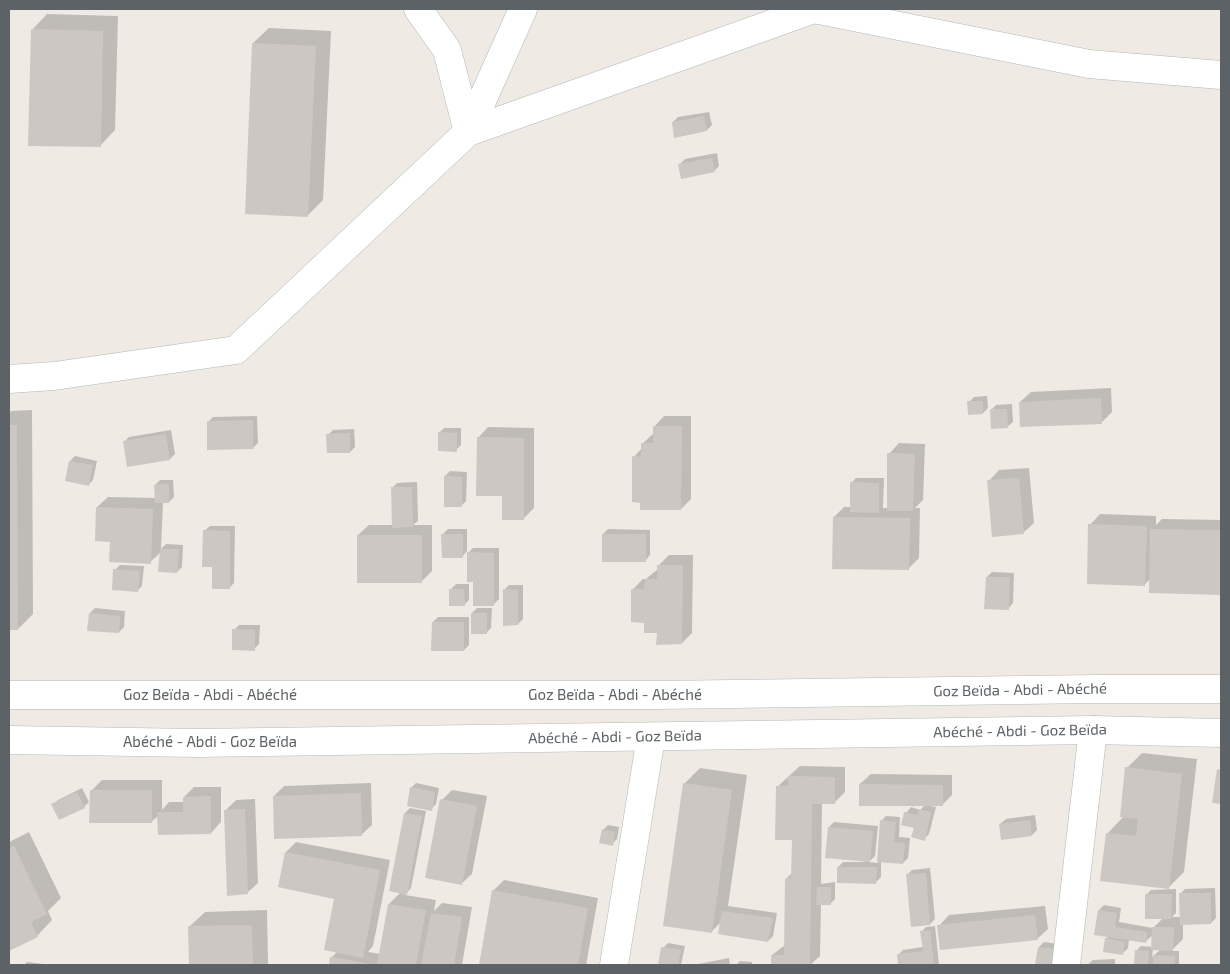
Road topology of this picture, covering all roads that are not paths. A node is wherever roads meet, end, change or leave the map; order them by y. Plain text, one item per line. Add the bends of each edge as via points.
1 (418, 9) edge
2 (523, 9) edge
3 (814, 9) edge
4 (1221, 75) edge
5 (468, 132) junction
6 (9, 379) edge
7 (1221, 689) edge
8 (9, 695) edge
9 (1093, 730) junction
10 (1221, 732) edge
11 (651, 737) junction
12 (9, 740) edge
13 (614, 965) edge
14 (1066, 965) edge

1 - 5 main road via 447,50
2 - 5 main road
3 - 4 main road via 1089,64
3 - 5 main road
5 - 6 main road via 236,350 54,376
7 - 8 main road, Goz Beïda - Abdi - Abéché via 659,695
9 - 10 main road, Abéché - Abdi - Goz Beïda
9 - 11 main road, Abéché - Abdi - Goz Beïda
9 - 14 main road
11 - 12 main road, Abéché - Abdi - Goz Beïda via 196,743
11 - 13 main road

